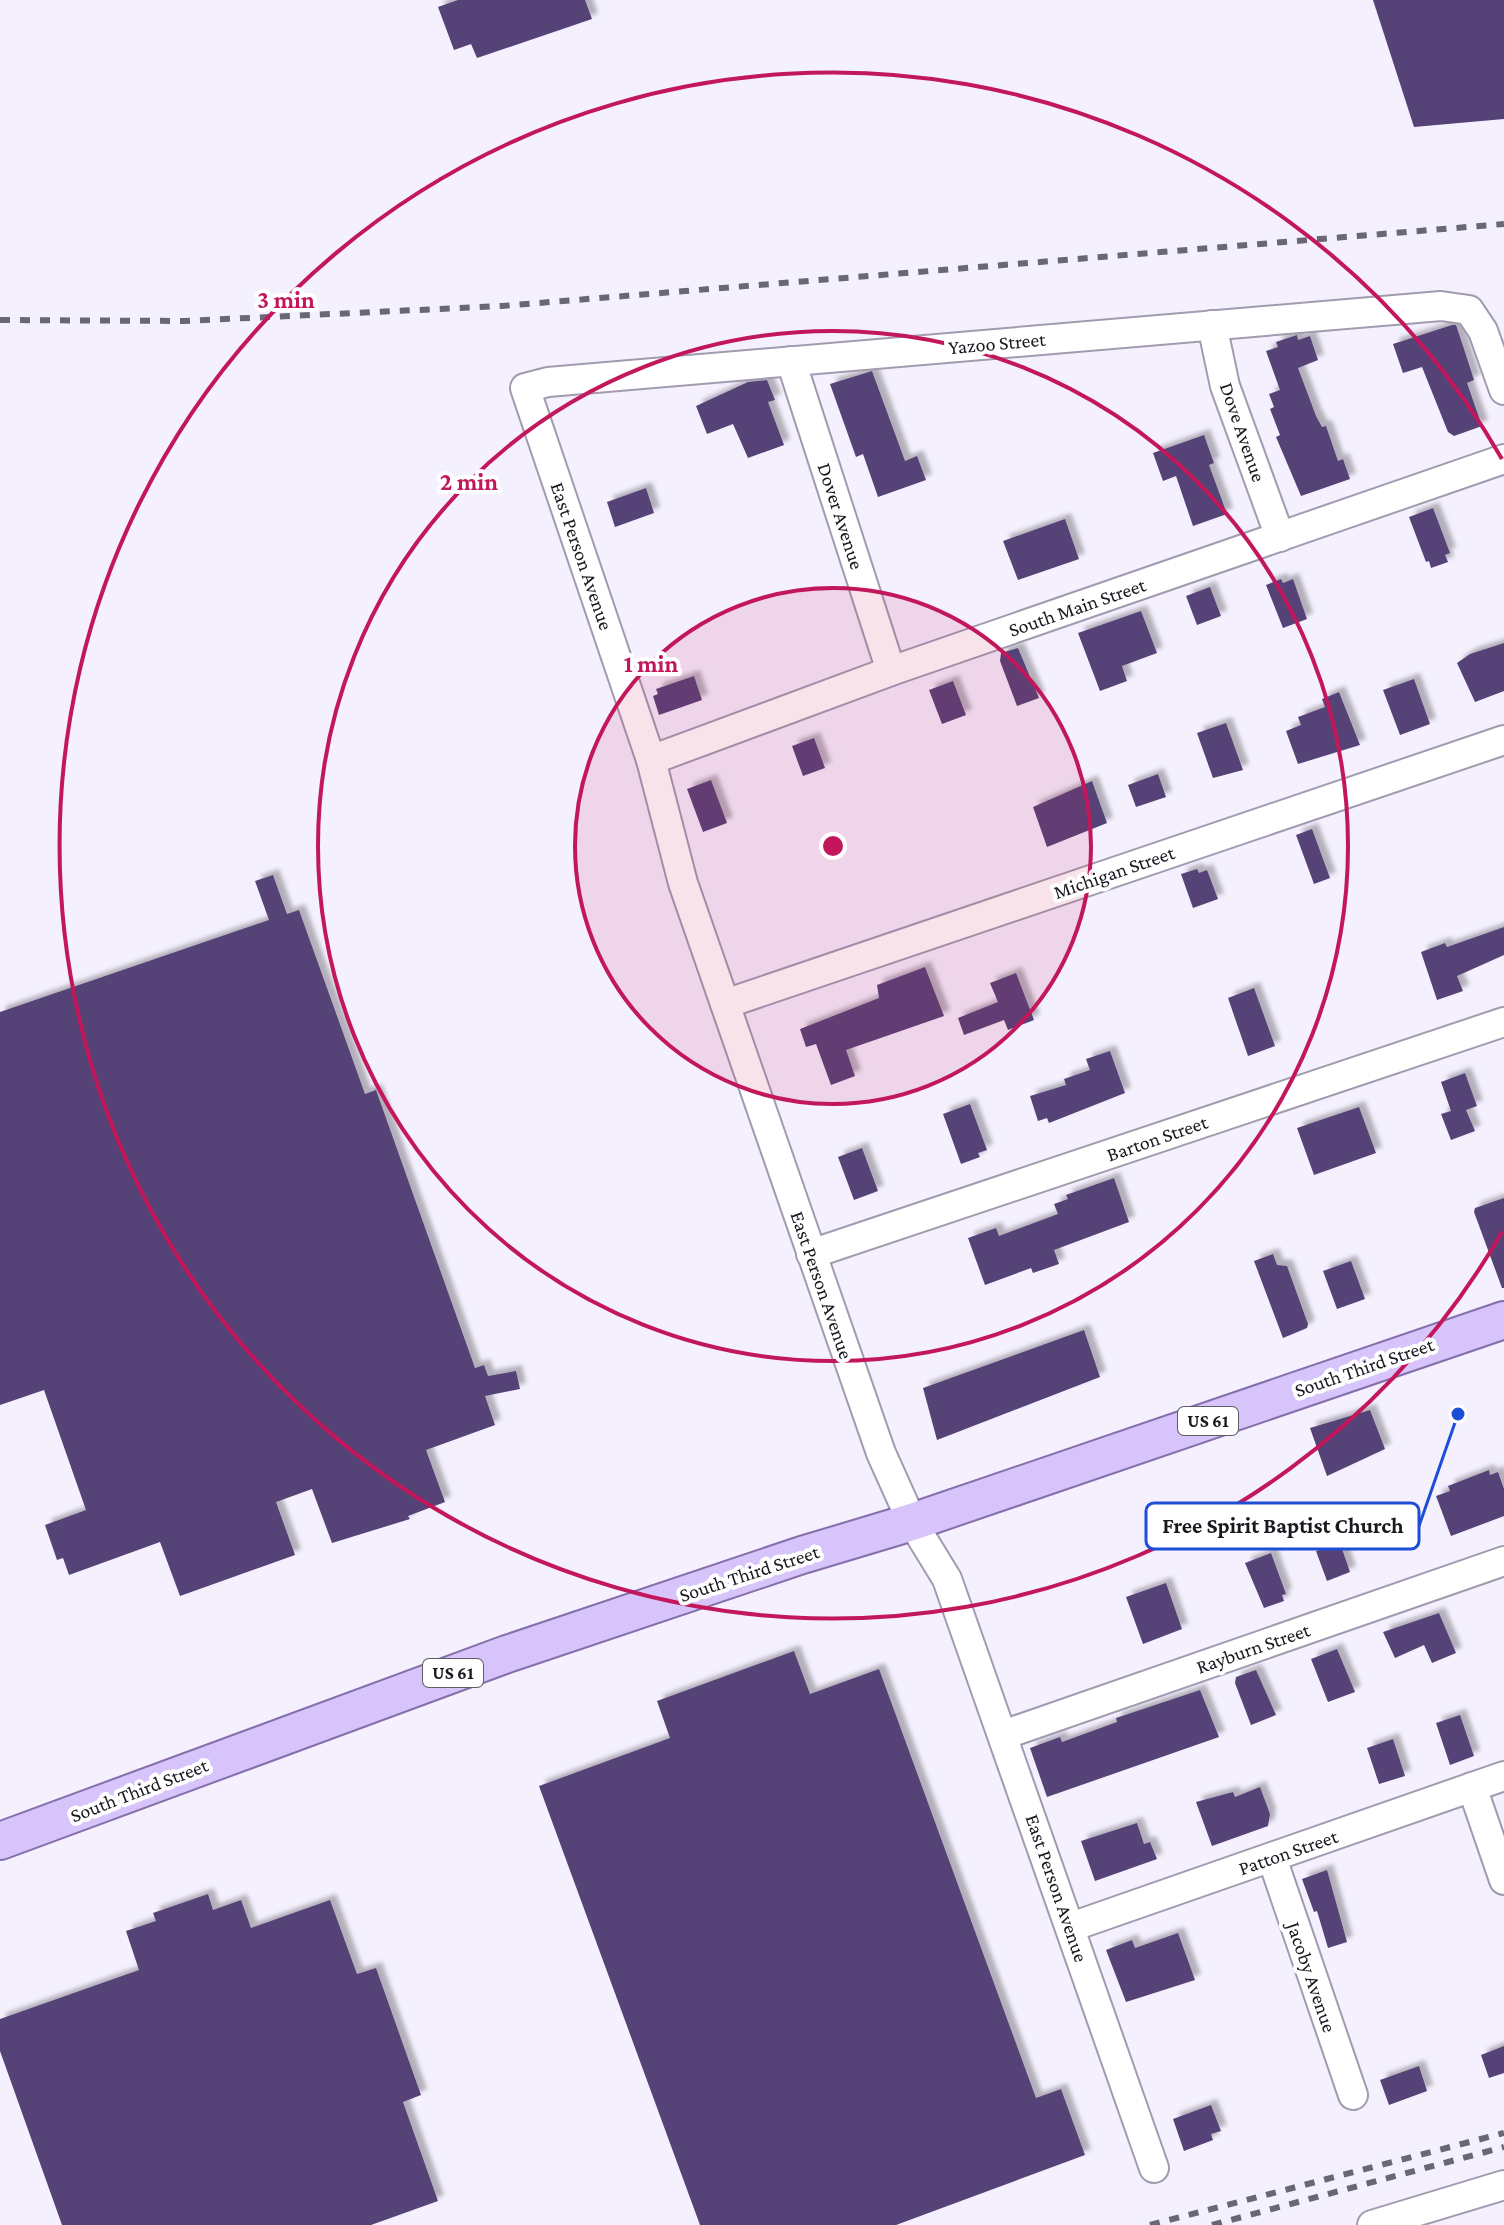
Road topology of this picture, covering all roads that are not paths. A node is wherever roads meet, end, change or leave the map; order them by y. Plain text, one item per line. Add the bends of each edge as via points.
1 (1212, 325) junction
2 (791, 361) junction
3 (525, 388) joint
4 (1504, 390) edge
5 (1504, 459) edge
6 (1280, 537) junction
7 (891, 671) junction
8 (1504, 740) edge
9 (651, 760) junction
10 (725, 1004) junction
11 (1504, 1022) edge
12 (811, 1254) junction
13 (1504, 1320) edge
14 (912, 1522) junction
15 (1504, 1561) edge
16 (1003, 1735) junction
17 (1504, 1776) edge
18 (1472, 1787) junction
19 (0, 1841) edge
20 (1272, 1858) junction
21 (1504, 1880) edge
22 (1071, 1927) junction
23 (1353, 2095) dead end
24 (1154, 2168) dead end
25 (1504, 2185) edge
26 (1372, 2225) edge

1 - 2 street, Yazoo Street
1 - 4 street, Yazoo Street via 1441,306 1469,310 1483,331
1 - 6 street, Dove Avenue via 1225,386
2 - 3 street, Yazoo Street
2 - 7 street, Dover Avenue
3 - 9 street, East Person Avenue
5 - 6 street, South Main Street
6 - 7 street, South Main Street
7 - 9 street, South Main Street
8 - 10 street, Michigan Street
9 - 10 street, East Person Avenue via 683,883
10 - 12 street, East Person Avenue
11 - 12 street, Barton Street
12 - 14 street, East Person Avenue via 881,1453
13 - 14 main road, South Third Street / US 61
14 - 16 street, East Person Avenue via 947,1579
14 - 19 main road, South Third Street / US 61 via 507,1654
15 - 16 street, Rayburn Street
16 - 22 street, East Person Avenue
17 - 18 street, Patton Street
18 - 20 street, Patton Street
18 - 21 street
20 - 22 street, Patton Street
20 - 23 street, Jacoby Avenue
22 - 24 street, East Person Avenue
25 - 26 street

